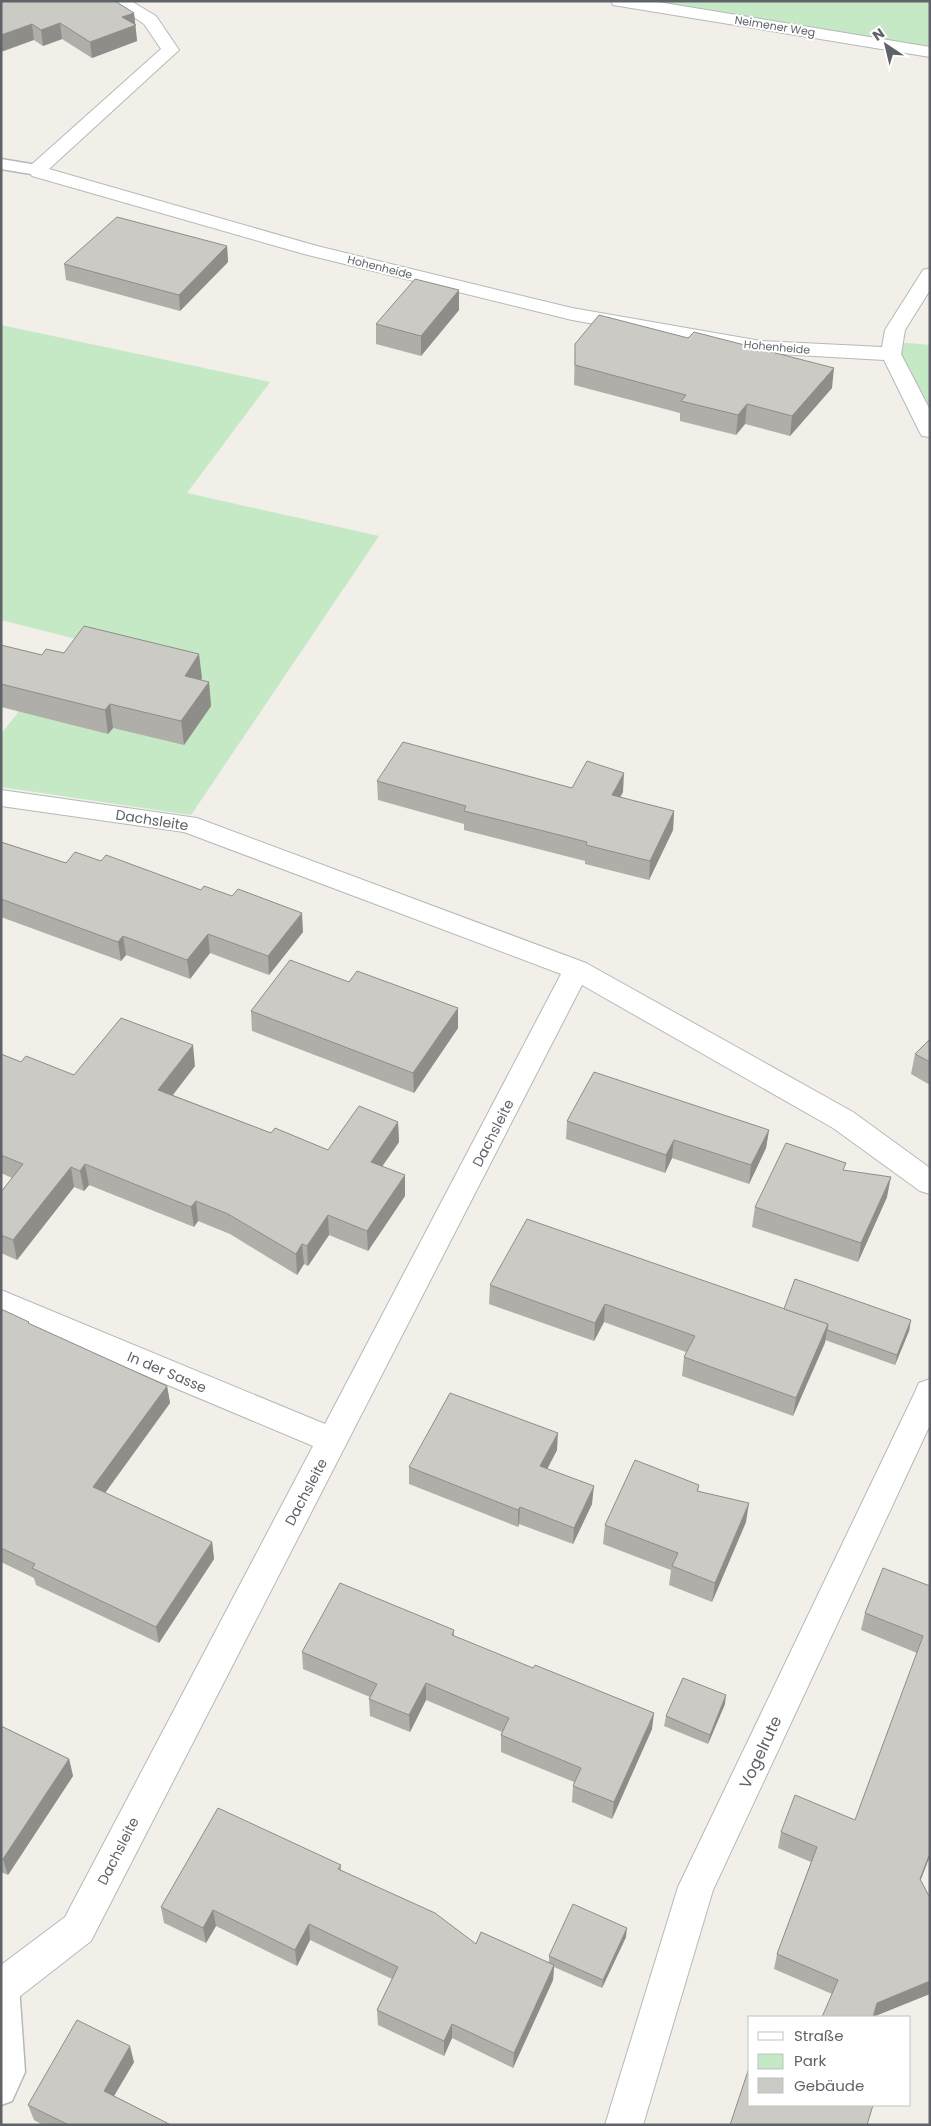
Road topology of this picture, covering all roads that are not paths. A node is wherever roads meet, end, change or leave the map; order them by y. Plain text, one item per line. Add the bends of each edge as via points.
1 (619, 1) edge
2 (125, 2) edge
3 (930, 52) edge
4 (1, 164) edge
5 (37, 170) junction
6 (930, 274) edge
7 (891, 354) junction
8 (930, 430) edge
9 (1, 798) edge
10 (577, 970) junction
11 (930, 1183) edge
12 (1, 1302) edge
13 (930, 1392) edge
14 (333, 1441) junction
15 (3, 1987) edge
16 (1, 2090) edge
17 (624, 2125) edge

1 - 3 street, Neimener Weg
2 - 5 street via 150,20 170,50
4 - 5 lane
5 - 7 street, Hohenheide via 61,180 311,250 572,314 761,347
6 - 7 street via 895,330
7 - 8 street
9 - 10 street, Dachsleite via 188,824
10 - 11 street, Dachsleite via 843,1120
10 - 14 street, Dachsleite
12 - 14 street, In der Sasse
13 - 17 street, Vogelrute via 696,1887
14 - 15 street, Dachsleite via 78,1929
15 - 16 lane via 10,2072

